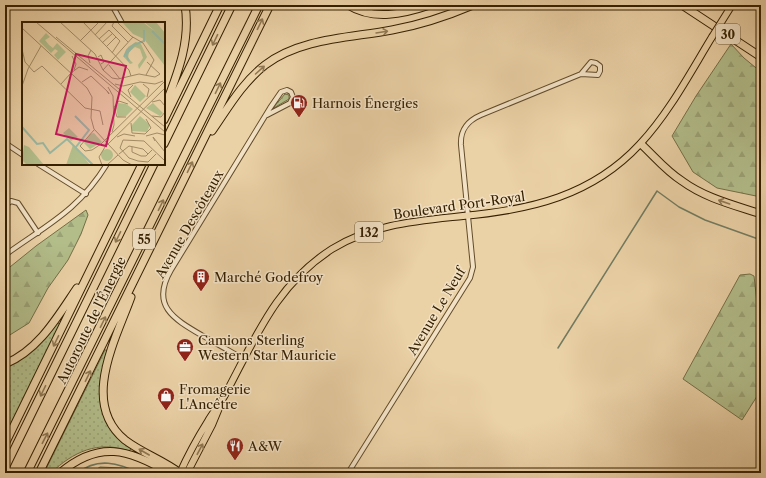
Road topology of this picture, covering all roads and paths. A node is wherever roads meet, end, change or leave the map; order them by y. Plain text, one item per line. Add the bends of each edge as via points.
1 (112, 5) edge
2 (185, 5) edge
3 (220, 5) edge
4 (232, 5) edge
5 (258, 5) edge
6 (270, 5) edge
7 (348, 5) edge
8 (430, 5) edge
9 (473, 5) edge
10 (678, 5) edge
11 (682, 5) edge
12 (732, 5) edge
13 (694, 12) junction
14 (121, 22) edge
15 (761, 57) edge
16 (581, 74) junction
17 (165, 106) edge
18 (267, 115) junction
19 (165, 118) edge
20 (165, 142) edge
21 (5, 143) edge
22 (641, 144) junction
23 (200, 148) junction
24 (22, 152) edge
25 (40, 165) edge
26 (106, 165) edge
27 (142, 165) edge
28 (154, 165) edge
29 (86, 194) junction
30 (5, 206) edge
31 (761, 214) edge
32 (469, 216) junction
33 (38, 233) junction
34 (5, 255) edge
35 (142, 265) junction
36 (91, 268) junction
37 (244, 359) junction
38 (5, 364) edge
39 (5, 444) edge
40 (154, 466) junction
41 (5, 468) edge
42 (27, 473) edge
43 (39, 473) edge
44 (60, 473) edge
45 (159, 473) edge
46 (169, 473) edge
47 (182, 473) edge
48 (348, 473) edge

1 - 14 street
2 - 17 highway via 185,47
3 - 19 highway
4 -> 20 highway
42 -> 5 highway, Autoroute de l'Énergie / 55
23 -> 6 highway
7 - 8 highway via 366,13 385,15
23 -> 9 highway via 247,83 266,65 284,54 306,45 419,25
10 - 13 highway
11 - 13 highway, 30
12 - 22 main road, Boulevard Port-Royal / 132, bridge via 664,114
13 - 15 highway, 30
16 - 16 street, Avenue Le Neuf via 598,75 600,66 591,62
16 - 32 street, Avenue Le Neuf via 481,115 466,126 462,132 461,142
18 - 18 street, Avenue Descôteaux via 291,102 291,92 281,92
18 - 37 street, Avenue Descôteaux via 171,270 163,291 166,308 175,319
21 - 24 street
31 -> 22 highway via 712,198 688,185 668,171
22 - 32 main road, Boulevard Port-Royal / 132 via 600,177 565,195 520,209
35 -> 23 highway
25 - 29 street
26 - 29 street
27 - 36 highway
28 -> 41 highway, Autoroute de l'Énergie / 55
29 - 33 street
30 - 33 street via 11,201 18,203
32 - 37 main road, Boulevard Port-Royal / 132 via 386,226 355,237 332,250 304,270 284,290
32 - 48 street, Avenue Le Neuf via 473,267 470,278
33 - 34 street
43 -> 35 highway
47 -> 35 highway via 124,438 111,423 105,405 107,364
36 - 38 highway via 44,334 24,353
36 -> 39 highway
37 - 47 main road, Boulevard Port-Royal / 132 via 207,422
40 - 44 highway via 130,454 105,451 84,457
40 - 45 highway
40 - 46 highway

